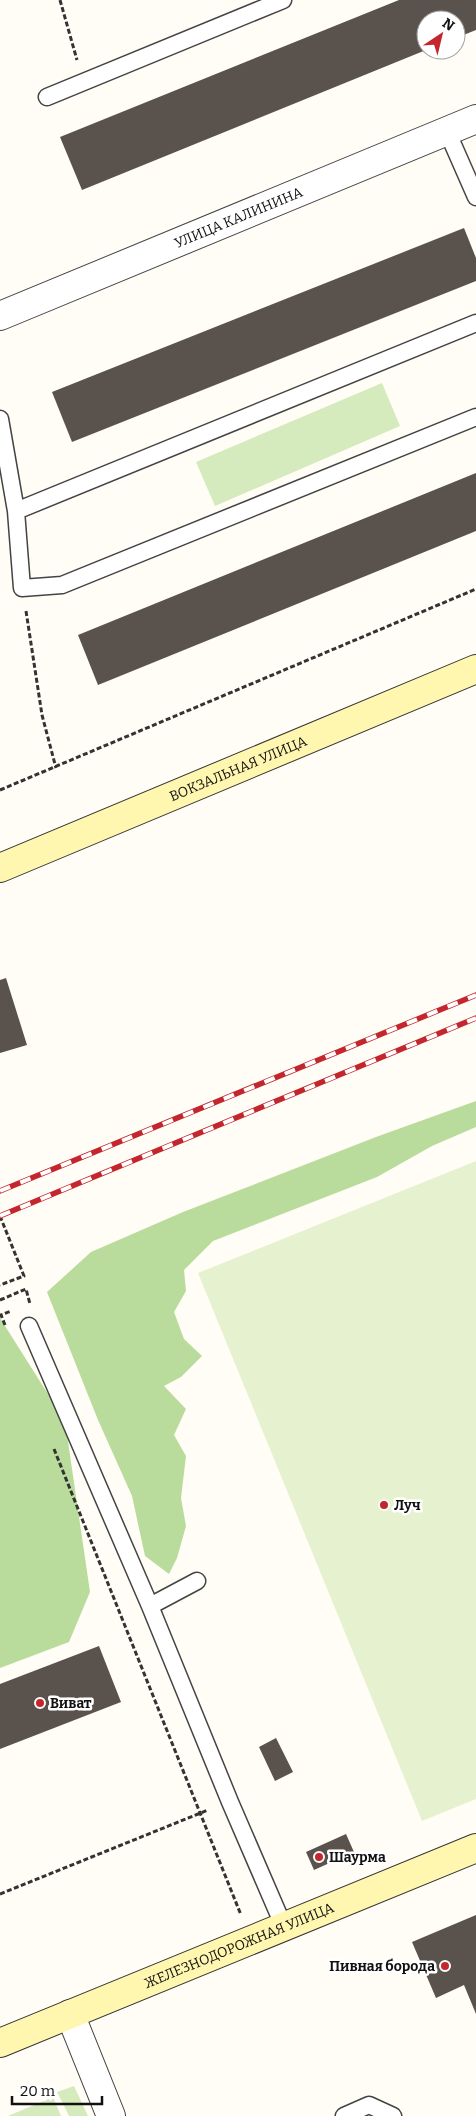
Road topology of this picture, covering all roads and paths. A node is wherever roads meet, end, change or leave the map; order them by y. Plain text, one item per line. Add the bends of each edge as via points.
1 (60, 0) edge
2 (283, 0) edge
3 (83, 83) junction
4 (48, 97) dead end
5 (476, 119) edge
6 (447, 131) junction
7 (476, 197) edge
8 (0, 316) edge
9 (476, 323) edge
10 (476, 418) edge
11 (0, 419) edge
12 (16, 511) junction
13 (22, 588) junction
14 (476, 589) edge
15 (476, 669) edge
16 (56, 768) junction
17 (0, 790) edge
18 (0, 868) edge
19 (0, 1216) edge
20 (0, 1285) edge
21 (0, 1300) edge
22 (24, 1306) dead end
23 (16, 1309) dead end
24 (29, 1326) dead end
25 (8, 1333) dead end
26 (51, 1442) dead end
27 (197, 1581) dead end
28 (150, 1606) junction
29 (230, 1802) junction
30 (200, 1814) junction
31 (476, 1848) edge
32 (0, 1894) edge
33 (241, 1915) dead end
34 (284, 1927) junction
35 (70, 2014) junction
36 (0, 2043) edge
37 (111, 2116) edge
38 (344, 2116) edge
39 (393, 2116) edge

1 - 3 path
2 - 3 lane
3 - 4 lane
5 - 6 street, УЛИЦА КАЛИНИНА
6 - 7 lane
6 - 8 street, УЛИЦА КАЛИНИНА
9 - 12 lane
10 - 13 lane via 62,585
11 - 12 lane
12 - 13 lane
13 - 16 path via 42,715
14 - 16 path
15 - 18 main road, ВОКЗАЛЬНАЯ УЛИЦА
16 - 17 path
19 - 20 path via 24,1276
21 - 22 path via 26,1289 32,1303
23 - 25 path via 1,1315
24 - 28 lane
26 - 30 path
27 - 28 lane
28 - 29 lane
29 - 30 path
29 - 34 lane
30 - 32 path
30 - 33 path
31 - 34 main road, ЖЕЛЕЗНОДОРОЖНАЯ УЛИЦА
34 - 35 main road, ЖЕЛЕЗНОДОРОЖНАЯ УЛИЦА
35 - 36 main road, ЖЕЛЕЗНОДОРОЖНАЯ УЛИЦА
35 - 37 street
38 - 39 lane via 369,2105

